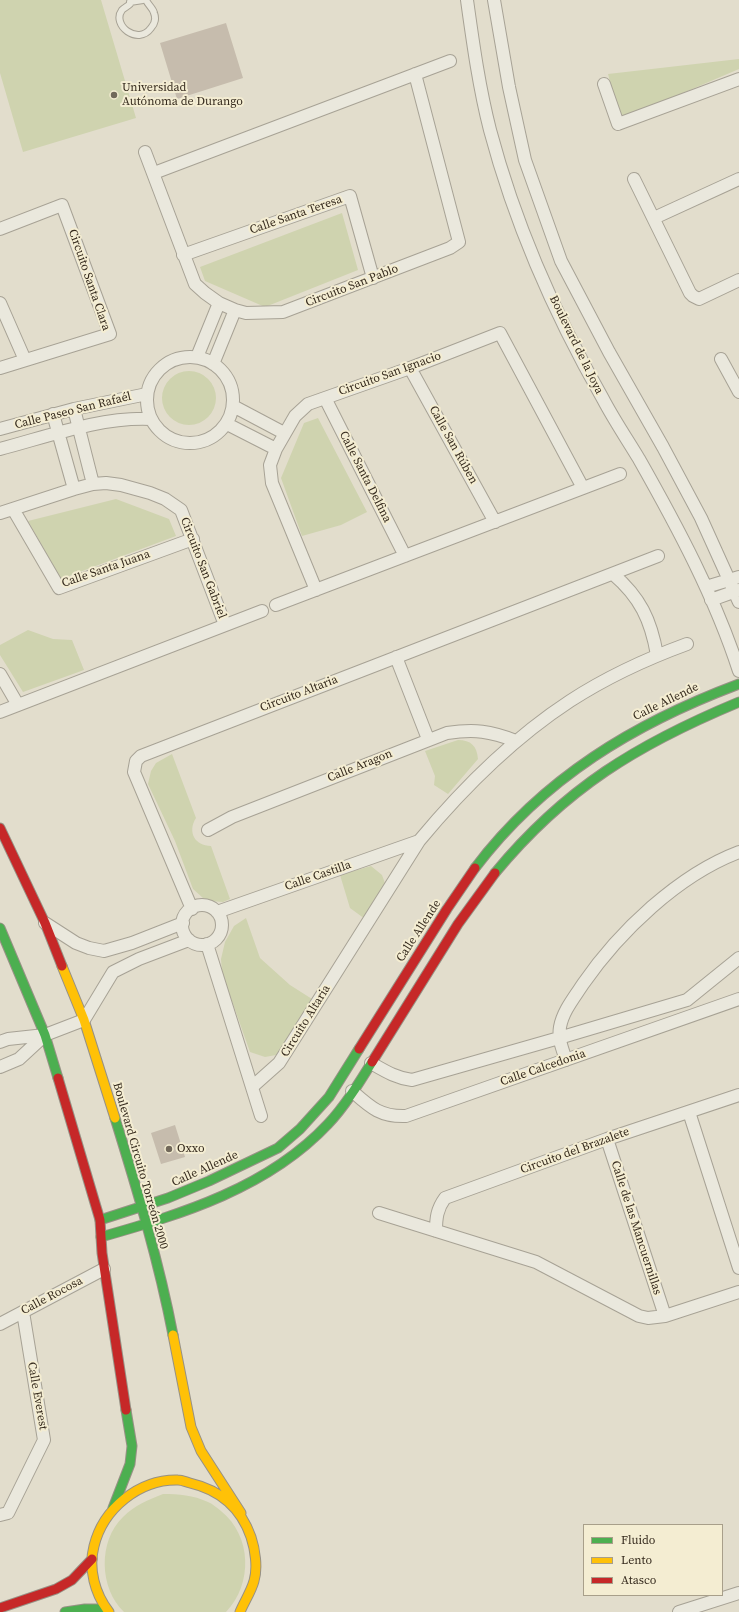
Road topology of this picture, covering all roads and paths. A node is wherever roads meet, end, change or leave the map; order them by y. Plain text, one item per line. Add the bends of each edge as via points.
1 (144, 0) edge
2 (467, 0) edge
3 (494, 0) edge
4 (129, 2) edge
5 (450, 61) dead end
6 (415, 74) junction
7 (739, 79) edge
8 (604, 84) dead end
9 (145, 152) dead end
10 (154, 173) junction
11 (634, 179) dead end
12 (739, 179) edge
13 (654, 218) junction
14 (0, 229) edge
15 (184, 255) junction
16 (373, 278) junction
17 (739, 280) edge
18 (0, 303) edge
19 (219, 303) junction
20 (235, 310) junction
21 (197, 357) junction
22 (721, 359) dead end
23 (25, 360) junction
24 (213, 364) junction
25 (0, 368) edge
26 (410, 368) junction
27 (737, 386) edge
28 (147, 394) junction
29 (325, 398) junction
30 (233, 406) junction
31 (74, 409) junction
32 (53, 414) junction
33 (150, 419) junction
34 (227, 424) junction
35 (78, 428) junction
36 (0, 429) edge
37 (58, 433) junction
38 (284, 433) junction
39 (0, 449) edge
40 (276, 450) junction
41 (620, 474) dead end
42 (92, 484) junction
43 (583, 488) junction
44 (74, 489) junction
45 (13, 509) junction
46 (0, 513) edge
47 (495, 522) junction
48 (193, 539) junction
49 (405, 556) junction
50 (658, 556) dead end
51 (613, 574) junction
52 (734, 578) edge
53 (706, 587) junction
54 (316, 590) junction
55 (738, 594) edge
56 (712, 600) junction
57 (276, 606) dead end
58 (262, 611) dead end
59 (225, 625) junction
60 (687, 644) dead end
61 (657, 655) junction
62 (396, 657) junction
63 (739, 670) edge
64 (0, 674) edge
65 (739, 684) edge
66 (739, 702) edge
67 (18, 705) junction
68 (0, 712) edge
69 (428, 739) junction
70 (516, 741) junction
71 (0, 828) edge
72 (208, 830) dead end
73 (419, 841) junction
74 (739, 852) edge
75 (192, 908) junction
76 (217, 912) junction
77 (45, 923) junction
78 (183, 924) junction
79 (0, 928) edge
80 (149, 937) junction
81 (189, 940) junction
82 (206, 944) junction
83 (104, 951) junction
84 (155, 953) junction
85 (739, 958) edge
86 (113, 972) junction
87 (687, 1000) junction
88 (739, 1000) edge
89 (693, 1015) junction
90 (84, 1020) junction
91 (45, 1035) junction
92 (559, 1038) junction
93 (0, 1042) edge
94 (566, 1060) junction
95 (372, 1063) junction
96 (0, 1067) edge
97 (252, 1087) junction
98 (352, 1091) junction
99 (739, 1095) edge
100 (689, 1112) junction
101 (261, 1116) dead end
102 (607, 1139) junction
103 (142, 1207) junction
104 (379, 1213) dead end
105 (100, 1220) junction
106 (146, 1224) junction
107 (436, 1231) junction
108 (101, 1237) junction
109 (739, 1268) edge
110 (104, 1269) junction
111 (739, 1292) edge
112 (23, 1312) junction
113 (666, 1316) junction
114 (0, 1324) edge
115 (113, 1508) junction
116 (240, 1513) junction
117 (0, 1515) edge
118 (92, 1559) junction
119 (739, 1593) edge
120 (248, 1599) junction
121 (714, 1607) edge
122 (0, 1608) edge
123 (107, 1610) edge
124 (65, 1612) edge
125 (240, 1612) edge
126 (247, 1612) edge
127 (679, 1612) edge

1 - 4 lane
1 - 4 lane via 152,8 155,21 148,32 136,35 130,34 121,24 122,11
2 - 53 street, Boulevard de la Joya via 490,130 530,250 603,400 639,459
3 - 52 street, Boulevard de la Joya via 509,87 526,160 561,261
5 - 6 street
6 - 10 street
6 - 16 street, Circuito San Pablo via 459,242 450,248
7 - 8 street via 618,124
9 - 10 street, Circuito San Pablo
10 - 15 street, Circuito San Pablo
11 - 13 street
12 - 13 street
13 - 17 street via 693,296 699,299
14 - 23 street, Circuito Santa Clara via 62,205 110,334
15 - 16 street, Calle Santa Teresa via 350,196
15 - 19 street, Circuito San Pablo via 195,284
16 - 20 street, Circuito San Pablo via 283,312 246,313
18 - 23 street
19 - 20 street, Circuito San Pablo
19 - 21 street
20 - 24 street
21 - 24 street
21 - 28 street via 178,359 161,368 150,384
22 - 27 street
23 - 25 street, Circuito Santa Clara
24 - 30 street via 230,382
26 - 29 street, Circuito San Ignacio
26 - 43 street, Circuito San Ignacio via 500,333
26 - 47 street, Calle San Rúben
28 - 31 street, Calle Paseo San Rafaél
28 - 33 street
29 - 38 street, Circuito San Ignacio via 308,404 295,416
29 - 49 street, Calle Santa Delfina
30 - 34 street
30 - 38 street
31 - 32 street, Calle Paseo San Rafaél
31 - 35 street
32 - 36 street, Calle Paseo San Rafaél
32 - 37 street
33 - 34 street via 166,436 187,444 214,437
33 - 35 street, Calle Paseo San Rafaél via 118,420
34 - 40 street
35 - 37 street, Calle Paseo San Rafaél
35 - 42 street
37 - 39 street, Calle Paseo San Rafaél
37 - 44 street
38 - 40 street, Circuito San Ignacio
40 - 54 street, Circuito San Ignacio via 270,466 272,483
41 - 43 street
42 - 44 street, Circuito San Gabriel
42 - 48 street, Circuito San Gabriel via 121,485 166,499 181,510
43 - 47 street
44 - 45 street, Circuito San Gabriel
45 - 46 street, Circuito San Gabriel
45 - 48 street, Calle Santa Juana via 59,588
47 - 49 street
48 - 59 street, Circuito San Gabriel
49 - 54 street
50 - 51 street, Circuito Altaria
51 - 61 street via 639,601 654,636
51 - 62 street, Circuito Altaria
52 - 53 street
52 - 55 street, Boulevard de la Joya
53 - 56 street, Boulevard de la Joya
54 - 57 street
55 - 56 street
56 - 63 street, Boulevard de la Joya
58 - 59 street, Circuito San Gabriel
59 - 67 street, Circuito San Gabriel
60 - 61 street, Circuito Altaria
61 - 70 street, Circuito Altaria via 570,701
62 - 69 street
62 - 75 street, Circuito Altaria via 141,756 136,761 134,772
64 - 67 street
65 - 103 street, Calle Allende via 670,711 633,731 594,755 549,789 506,831 468,876 329,1097 300,1129 278,1148 238,1168
66 - 95 street via 681,726 640,748 560,804 520,844 462,917
67 - 68 street, Circuito San Gabriel
69 - 70 street, Calle Aragon via 466,730 494,733
69 - 72 street, Calle Aragon via 232,817
70 - 73 street, Circuito Altaria via 476,777
71 - 77 street, Boulevard Circuito Torreón 2000
73 - 76 street, Calle Castilla
73 - 97 street, Circuito Altaria via 279,1063
74 - 92 street via 702,870 660,900 627,930 594,968 570,1004 560,1026
75 - 76 street via 205,906
75 - 78 street
76 - 82 street via 221,918 221,931 213,942
77 - 83 street via 76,942
77 - 90 street, Boulevard Circuito Torreón 2000
78 - 80 street
78 - 81 street via 183,930
79 - 91 street
80 - 83 street
80 - 84 street
81 - 82 street via 197,944
81 - 84 street
82 - 97 street
83 - 86 street
84 - 86 street
85 - 87 street, Calle Calcedonia
86 - 90 street
87 - 89 street
87 - 92 street, Calle Calcedonia
88 - 89 street, Calle Calcedonia
89 - 94 street, Calle Calcedonia
90 - 91 street
90 - 103 street, Boulevard Circuito Torreón 2000
91 - 93 street
91 - 96 street via 19,1059
91 - 105 street
92 - 94 street
92 - 95 street, Calle Calcedonia via 412,1080 402,1079
94 - 98 street, Calle Calcedonia via 406,1116 378,1112
95 - 98 street
97 - 101 street
98 - 106 street via 332,1119 316,1135 264,1175 226,1195
99 - 100 street, Circuito del Brazalete
100 - 102 street, Circuito del Brazalete
100 - 109 street
102 - 107 street, Circuito del Brazalete via 445,1198 436,1214
102 - 113 street, Calle de las Mancuernillas
103 - 105 street, Calle Allende
103 - 106 street, Boulevard Circuito Torreón 2000
104 - 107 street
105 - 108 street
106 - 108 street
106 - 116 street, Boulevard Circuito Torreón 2000 via 168,1308 191,1427 201,1451
107 - 113 street via 536,1262 639,1316
108 - 110 street
110 - 112 street, Calle Rocosa
110 - 115 street via 132,1446 130,1464
111 - 113 street
112 - 114 street, Calle Rocosa
112 - 117 street, Calle Everest via 44,1440 8,1513
115 - 116 street via 129,1494 147,1485 168,1481 188,1482 208,1488 226,1498
115 - 118 street via 102,1523 95,1540
116 - 120 street via 252,1533 257,1555 255,1578
118 - 122 street via 72,1580 56,1589
118 - 123 street via 97,1593
119 - 121 street
120 - 125 street
120 - 126 street
121 - 127 street
123 - 124 street via 85,1609

